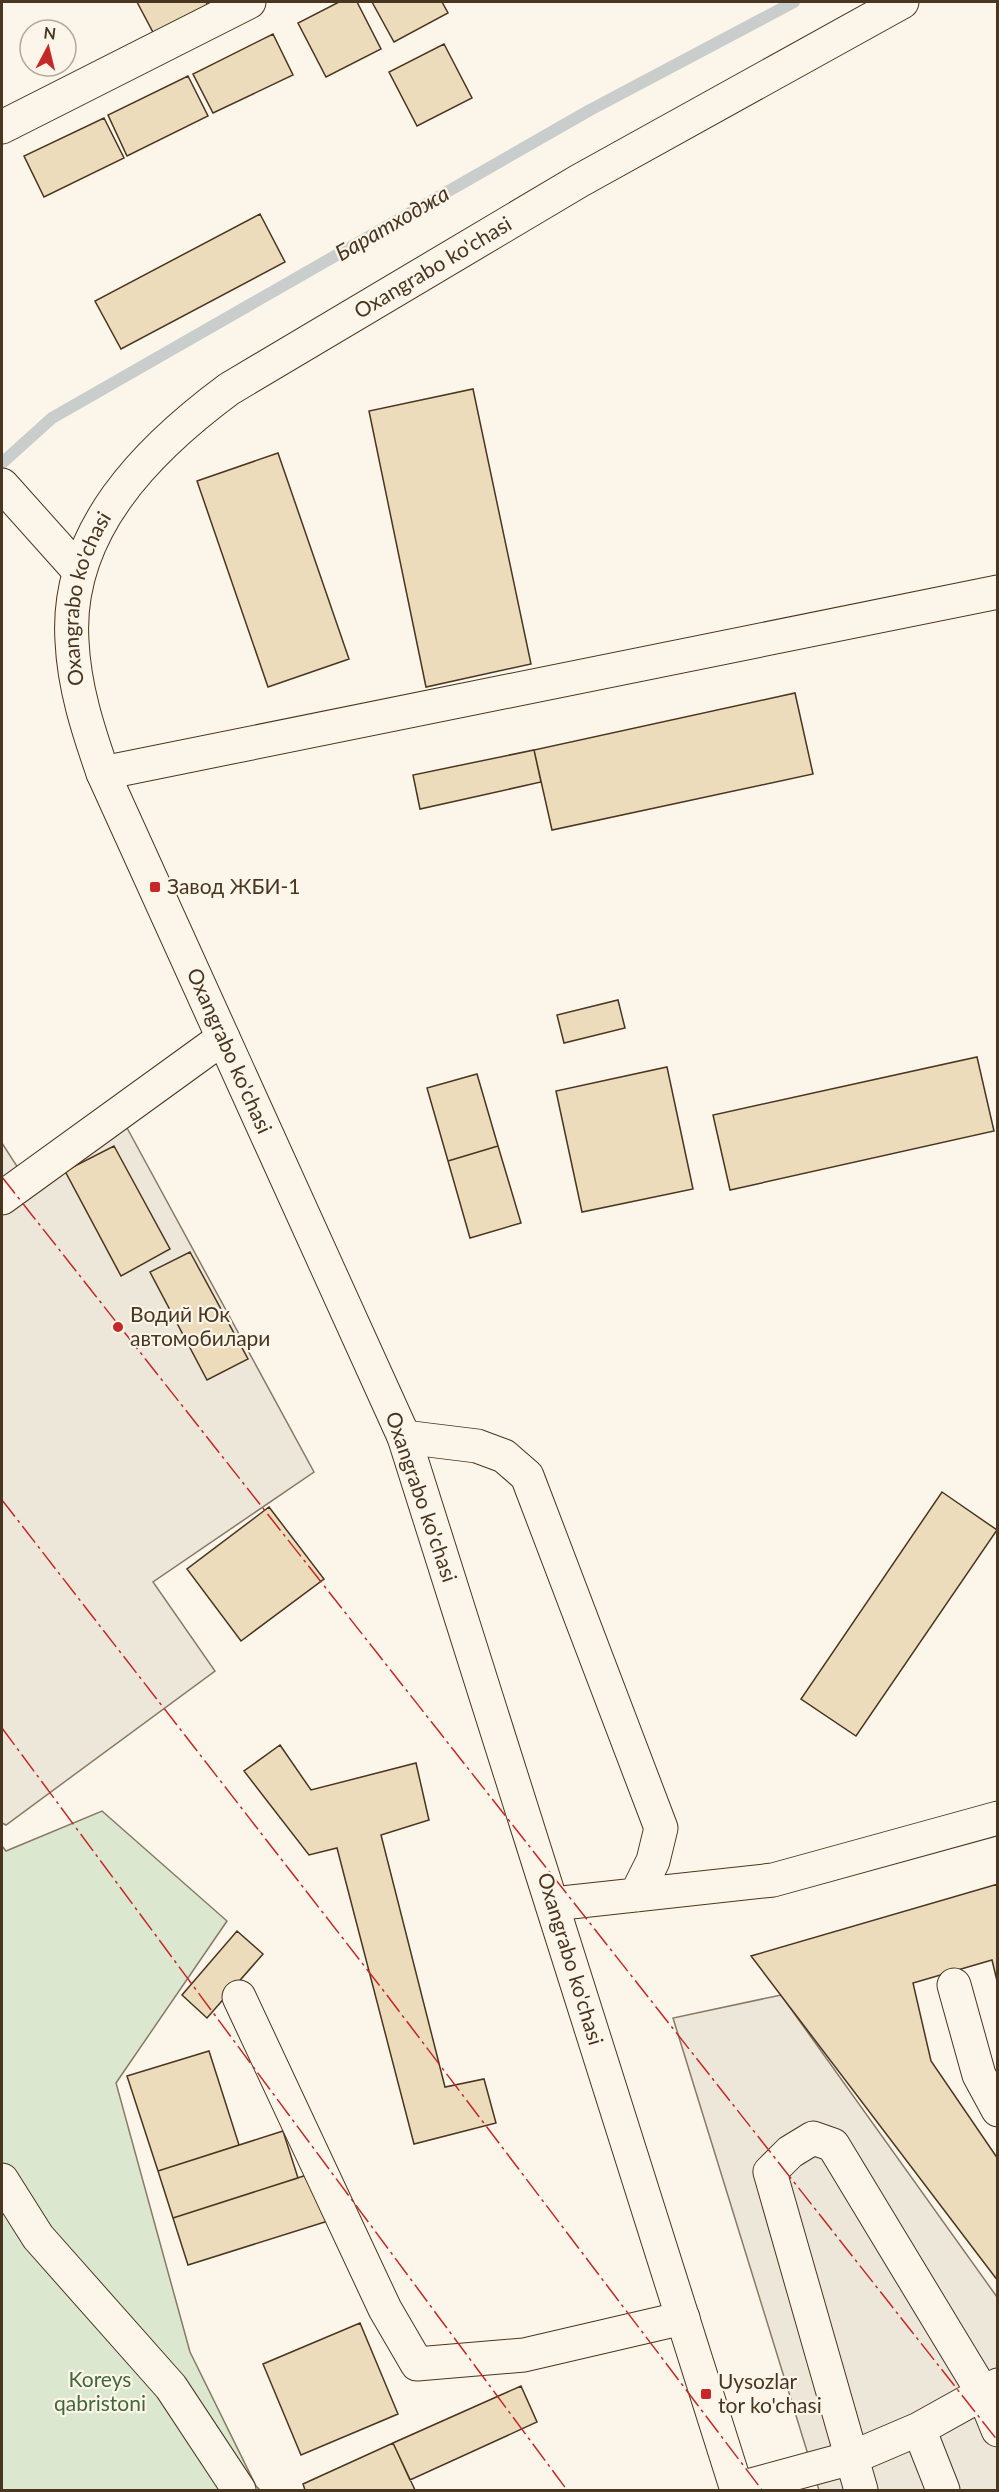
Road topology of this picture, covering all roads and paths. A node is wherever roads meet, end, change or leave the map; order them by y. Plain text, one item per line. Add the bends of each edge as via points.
1 (249, 2) edge
2 (902, 2) edge
3 (2, 127) edge
4 (6, 491) edge
5 (79, 571) junction
6 (998, 592) edge
7 (104, 773) junction
8 (223, 1038) junction
9 (2, 1198) edge
10 (404, 1437) junction
11 (998, 1818) edge
12 (636, 1895) junction
13 (553, 1904) junction
14 (954, 1985) dead end
15 (239, 1997) dead end
16 (998, 2110) edge
17 (2, 2180) edge
18 (683, 2318) junction
19 (990, 2389) edge
20 (919, 2429) junction
21 (998, 2430) edge
22 (850, 2458) junction
23 (239, 2490) edge
24 (737, 2490) edge
25 (861, 2490) edge
26 (943, 2490) edge

1 - 3 main road
2 - 5 main road, Oxangrabo ko'chasi via 579,181 229,389 181,426 137,470 103,519
4 - 5 main road
5 - 7 main road, Oxangrabo ko'chasi via 71,615 74,663 85,717
6 - 7 main road
7 - 8 main road, Oxangrabo ko'chasi
8 - 9 main road
8 - 10 main road, Oxangrabo ko'chasi
10 - 12 main road via 477,1446 504,1456 527,1476 661,1828 653,1862
10 - 13 main road, Oxangrabo ko'chasi
11 - 12 main road via 773,1880
12 - 13 main road
13 - 18 main road, Oxangrabo ko'chasi
14 - 16 main road via 979,2075
15 - 18 main road via 385,2309 417,2364 524,2355
17 - 23 main road via 38,2237 171,2387
18 - 24 main road, Oxangrabo ko'chasi
19 - 20 main road
19 - 21 main road
19 - 22 main road via 833,2145 813,2138 790,2152 770,2172
20 - 22 main road
20 - 26 main road
22 - 24 main road
22 - 25 main road

